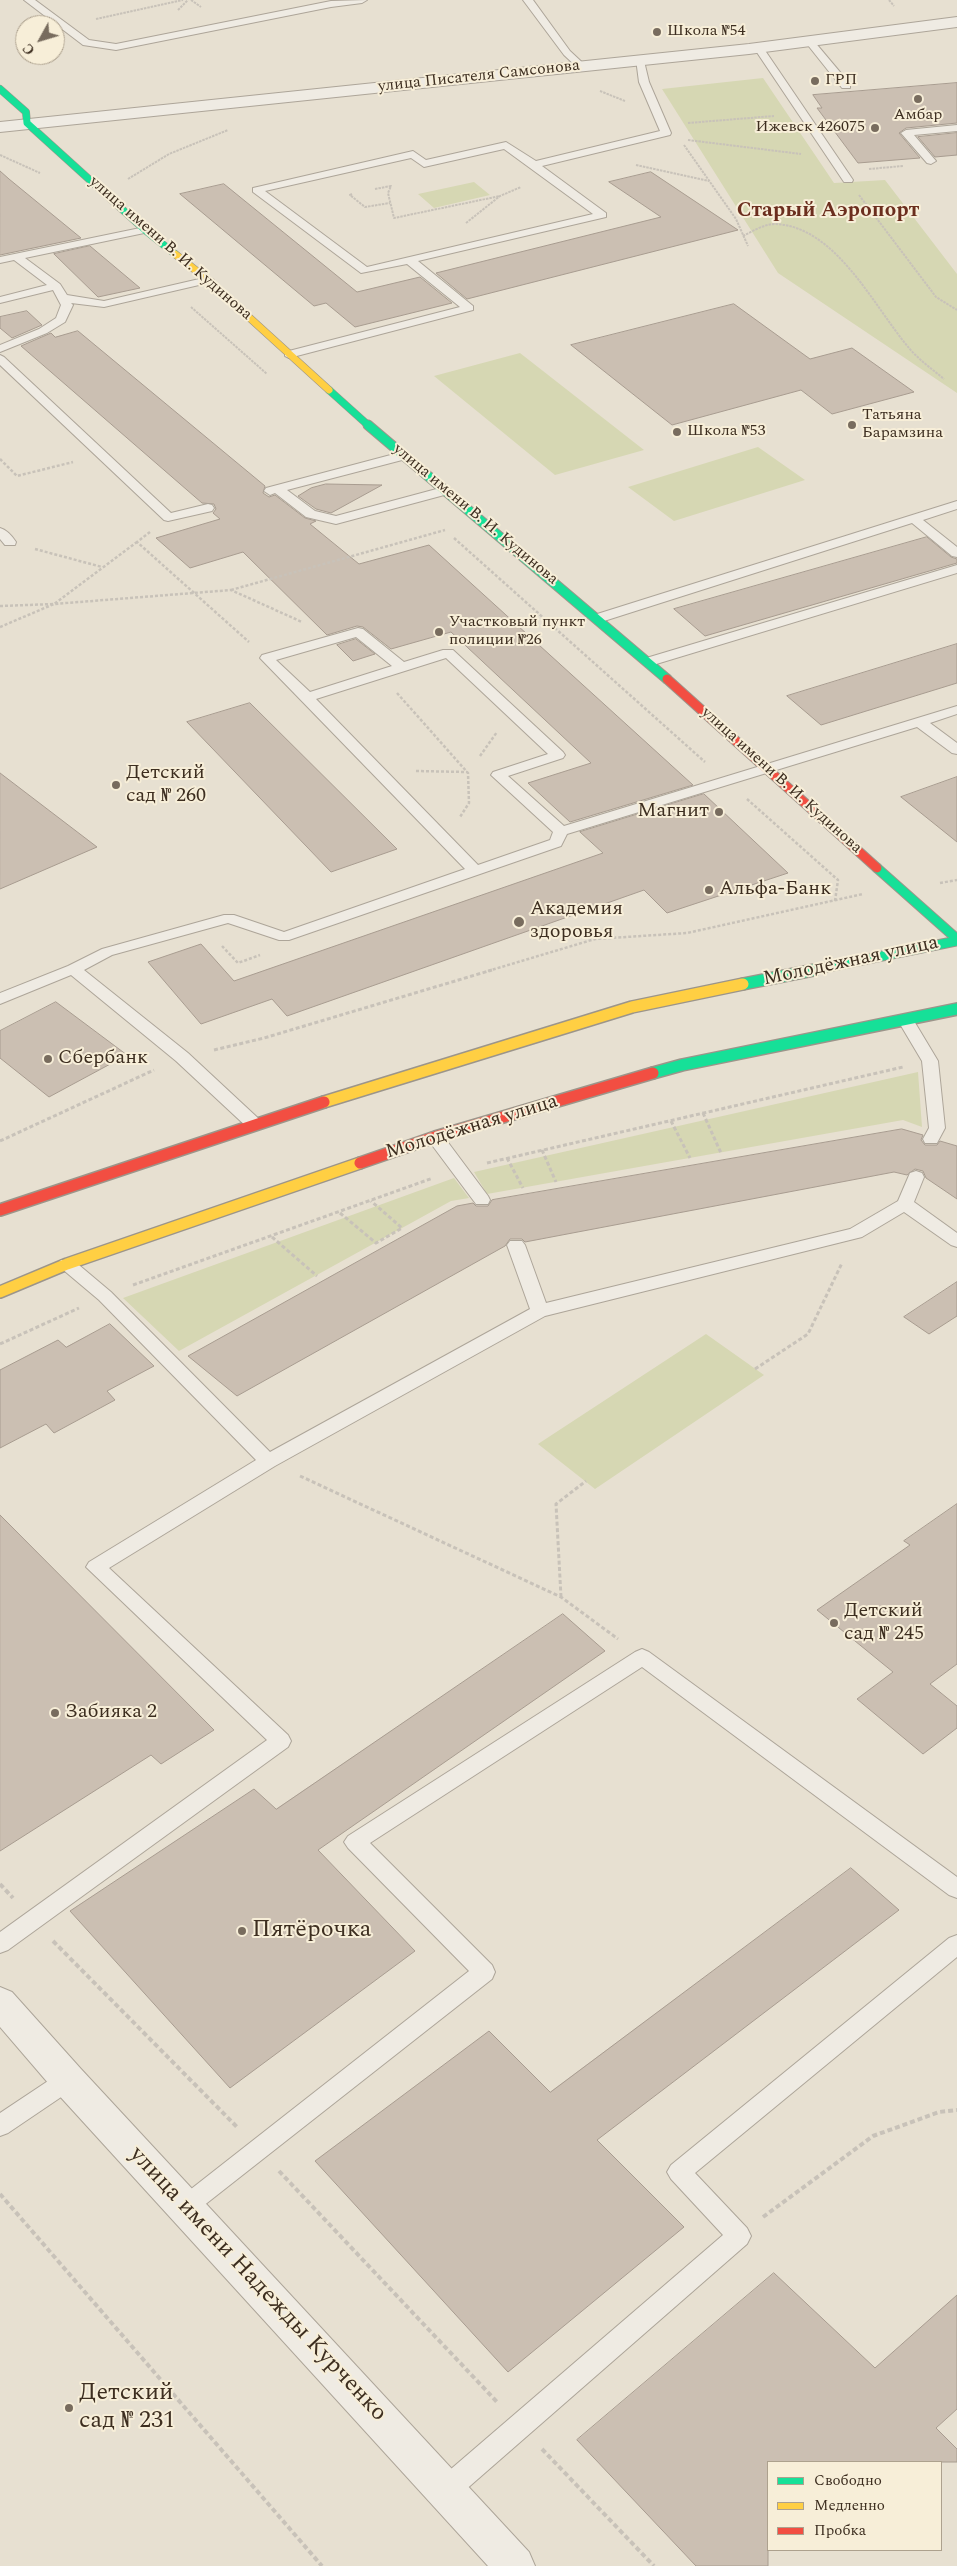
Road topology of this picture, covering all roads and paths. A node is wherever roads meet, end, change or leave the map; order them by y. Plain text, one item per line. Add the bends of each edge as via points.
1 (29, 0) edge
2 (183, 0) edge
3 (362, 0) edge
4 (528, 0) edge
5 (328, 2) edge
6 (47, 15) edge
7 (957, 22) edge
8 (65, 26) edge
9 (65, 29) edge
10 (810, 42) junction
11 (759, 48) junction
12 (639, 61) junction
13 (582, 67) junction
14 (846, 86) dead end
15 (0, 89) edge
16 (802, 113) junction
17 (27, 123) junction
18 (0, 127) edge
19 (233, 128) dead end
20 (957, 128) edge
21 (665, 129) junction
22 (678, 137) junction
23 (833, 157) junction
24 (931, 161) joint
25 (534, 164) junction
26 (629, 164) dead end
27 (549, 176) junction
28 (845, 176) junction
29 (128, 180) dead end
30 (709, 181) junction
31 (374, 190) dead end
32 (358, 193) dead end
33 (500, 196) junction
34 (390, 202) junction
35 (145, 230) junction
36 (743, 236) junction
37 (748, 246) dead end
38 (460, 248) junction
39 (16, 257) junction
40 (0, 260) edge
41 (409, 260) junction
42 (208, 280) junction
43 (56, 286) junction
44 (62, 297) junction
45 (0, 300) edge
46 (957, 310) edge
47 (0, 349) edge
48 (289, 354) junction
49 (0, 359) edge
50 (944, 379) dead end
51 (101, 455) junction
52 (402, 456) junction
53 (0, 459) edge
54 (444, 491) junction
55 (957, 505) edge
56 (208, 508) dead end
57 (168, 517) junction
58 (914, 519) junction
59 (445, 530) dead end
60 (0, 532) edge
61 (10, 542) joint
62 (138, 542) junction
63 (957, 553) edge
64 (102, 567) junction
65 (957, 570) edge
66 (231, 590) junction
67 (194, 594) junction
68 (54, 604) junction
69 (0, 606) edge
70 (599, 618) junction
71 (0, 627) edge
72 (336, 638) junction
73 (267, 658) junction
74 (648, 662) junction
75 (402, 667) junction
76 (380, 674) junction
77 (307, 697) junction
78 (957, 710) edge
79 (512, 712) junction
80 (919, 721) junction
81 (957, 750) edge
82 (479, 757) dead end
83 (473, 765) dead end
84 (766, 768) junction
85 (379, 770) junction
86 (468, 772) junction
87 (498, 775) junction
88 (561, 831) junction
89 (445, 840) junction
90 (475, 871) junction
91 (957, 880) edge
92 (899, 886) junction
93 (957, 940) edge
94 (73, 970) junction
95 (0, 999) edge
96 (957, 1009) edge
97 (905, 1018) junction
98 (182, 1057) junction
99 (703, 1113) dead end
100 (671, 1120) dead end
101 (254, 1124) junction
102 (435, 1137) junction
103 (931, 1139) dead end
104 (0, 1141) edge
105 (542, 1150) dead end
106 (721, 1152) dead end
107 (507, 1158) dead end
108 (690, 1158) dead end
109 (916, 1177) dead end
110 (556, 1182) dead end
111 (523, 1188) dead end
112 (482, 1200) dead end
113 (371, 1201) dead end
114 (905, 1204) junction
115 (0, 1210) edge
116 (340, 1212) dead end
117 (856, 1233) junction
118 (271, 1236) dead end
119 (957, 1241) edge
120 (516, 1245) dead end
121 (67, 1264) junction
122 (317, 1276) dead end
123 (0, 1292) edge
124 (540, 1311) junction
125 (755, 1369) dead end
126 (268, 1461) junction
127 (586, 1481) dead end
128 (561, 1597) junction
129 (642, 1657) junction
130 (0, 1884) edge
131 (957, 1889) edge
132 (33, 1921) junction
133 (0, 1944) edge
134 (957, 1944) edge
135 (0, 2002) edge
136 (68, 2080) junction
137 (957, 2110) edge
138 (0, 2126) edge
139 (258, 2149) junction
140 (0, 2194) edge
141 (185, 2207) junction
142 (739, 2236) junction
143 (520, 2426) junction
144 (446, 2490) junction
145 (322, 2566) edge
146 (515, 2566) edge
147 (654, 2566) edge

1 - 6 lane
2 - 8 path
3 - 5 lane
4 - 13 lane via 567,53
5 - 9 lane via 116,47 86,43
7 - 10 street, улица Писателя Самсонова
10 - 11 street, улица Писателя Самсонова
10 - 14 lane
11 - 12 street, улица Писателя Самсонова
11 - 16 lane
12 - 13 street, улица Писателя Самсонова
12 - 21 lane via 644,82
13 - 17 street, улица Писателя Самсонова
15 - 17 street, улица имени В. И. Кудинова via 26,112
16 - 21 path
16 - 23 lane
17 - 18 street, улица Писателя Самсонова
17 - 35 street, улица имени В. И. Кудинова
19 - 29 path via 169,154
20 - 24 lane via 906,133
21 - 22 path
21 - 25 lane
22 - 23 path via 696,142
22 - 30 path
23 - 28 lane
24 - 28 path
25 - 27 lane
25 - 41 lane via 506,144 424,164 413,154 257,190 365,271
26 - 30 path
27 - 33 path
27 - 38 lane via 602,215
28 - 46 path via 936,297
30 - 36 path via 736,219
31 - 34 path via 391,186 388,193
32 - 34 path via 350,195 364,207
33 - 34 path via 394,218
33 - 38 path via 468,220 458,234
35 - 39 lane
35 - 42 street, улица имени В. И. Кудинова
36 - 37 path
36 - 50 path via 774,224 799,228 837,254 910,350
38 - 41 lane
39 - 40 lane
39 - 43 lane
41 - 48 lane via 469,308
42 - 44 lane via 104,304
42 - 48 street, улица имени В. И. Кудинова
43 - 44 lane
43 - 45 lane
44 - 47 lane via 67,305 61,320 44,331
48 - 52 street, улица имени В. И. Кудинова
49 - 51 lane
51 - 53 path via 17,476
51 - 57 lane
52 - 54 street, улица имени В. И. Кудинова
52 - 54 lane via 274,490 306,514 336,520
54 - 70 street, улица имени В. И. Кудинова
55 - 58 lane
56 - 57 lane
57 - 62 path
58 - 63 lane
58 - 70 lane
59 - 66 path
60 - 61 lane
61 - 64 path
62 - 64 path
62 - 67 path
64 - 68 path
65 - 74 lane
66 - 67 path
66 - 72 path
67 - 68 path
67 - 73 path
68 - 69 path
68 - 71 path
70 - 74 street, улица имени В. И. Кудинова
72 - 73 lane
72 - 75 lane via 358,632
73 - 77 lane
74 - 84 street, улица имени В. И. Кудинова
75 - 76 lane
75 - 79 lane via 448,653
76 - 77 lane
76 - 86 path
77 - 85 lane
78 - 80 lane
79 - 82 path
79 - 87 lane via 558,755
80 - 81 lane
80 - 84 lane
83 - 86 path
84 - 88 lane
84 - 92 street, улица имени В. И. Кудинова
85 - 86 path
85 - 89 lane
86 - 87 path
86 - 89 path via 469,803
87 - 88 lane
88 - 90 lane via 556,843
89 - 90 lane
90 - 94 lane via 284,938 230,918 107,952
91 - 92 path
92 - 93 street, улица имени В. И. Кудинова
92 - 98 path via 687,933 595,939 264,1038
93 - 101 street, Молодёжная улица via 632,1008
94 - 95 lane
94 - 98 lane
96 - 97 street, Молодёжная улица
97 - 102 street, Молодёжная улица via 682,1066
97 - 103 lane via 930,1061 937,1128
98 - 101 lane
98 - 104 path
99 - 106 path
100 - 108 path
101 - 115 street, Молодёжная улица
102 - 112 lane
102 - 121 street, Молодёжная улица
105 - 110 path
107 - 111 path
109 - 114 lane
113 - 116 path via 402,1228 376,1243
114 - 117 lane
114 - 119 lane
117 - 124 lane
117 - 125 path via 808,1334
118 - 122 path
120 - 124 lane
121 - 123 street, Молодёжная улица
121 - 126 lane via 105,1296
124 - 126 lane
126 - 128 path
126 - 132 lane via 96,1567 281,1741
127 - 128 path via 556,1504
128 - 129 path
129 - 131 lane
129 - 139 lane via 355,1842 484,1972
130 - 132 path
132 - 133 lane
132 - 139 path
134 - 142 lane via 680,2172
135 - 136 street, улица имени Надежды Курченко
136 - 138 lane
136 - 141 street, улица имени Надежды Курченко
137 - 142 path via 939,2112 872,2136
139 - 141 lane
139 - 143 path
140 - 145 path
141 - 144 street, улица имени Надежды Курченко
142 - 143 lane
143 - 144 lane
143 - 147 path
144 - 146 street, улица имени Надежды Курченко

